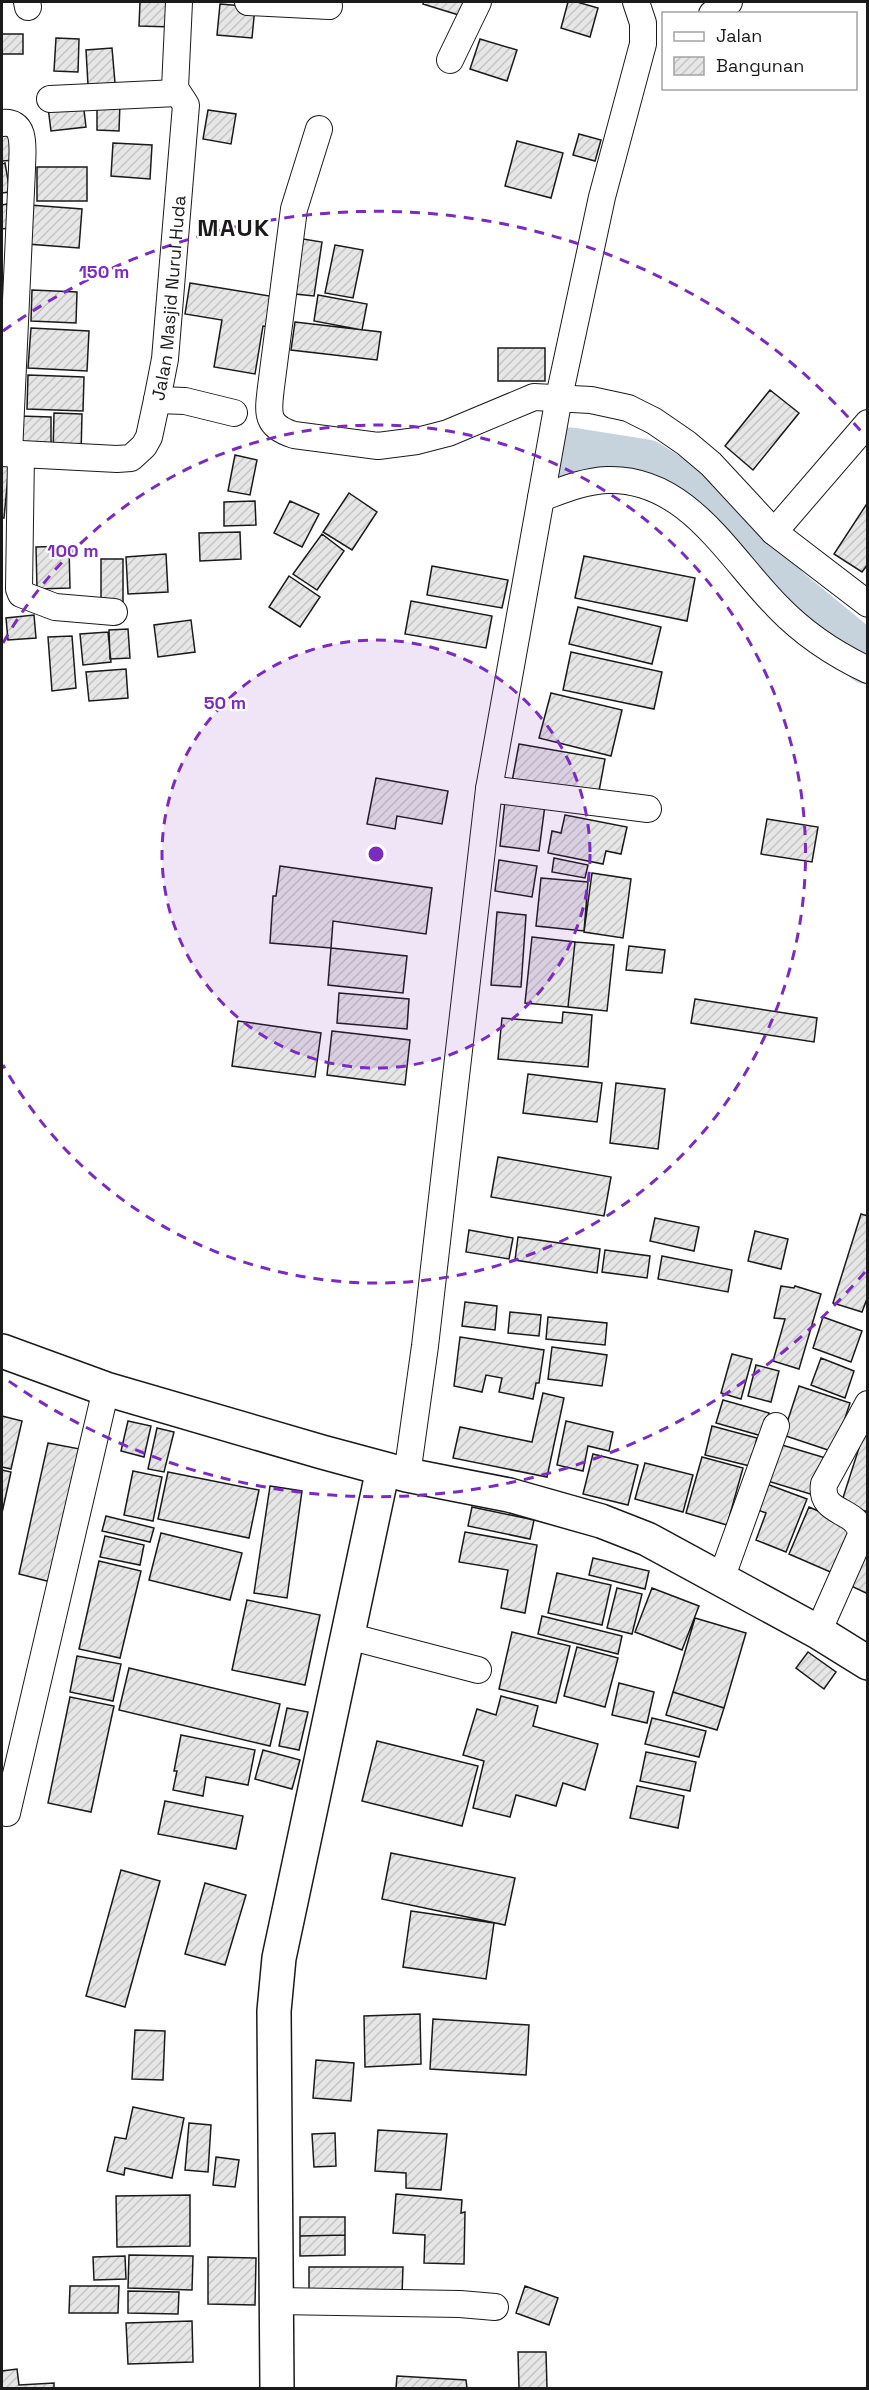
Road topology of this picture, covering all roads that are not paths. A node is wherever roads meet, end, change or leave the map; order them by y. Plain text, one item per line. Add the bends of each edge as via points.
1 (178, 2) edge
2 (248, 2) edge
3 (478, 2) edge
4 (636, 2) edge
5 (729, 2) edge
6 (329, 6) dead end
7 (715, 12) edge
8 (653, 40) edge
9 (450, 60) dead end
10 (177, 93) junction
11 (50, 99) dead end
12 (2, 123) edge
13 (319, 129) dead end
14 (157, 400) junction
15 (557, 406) junction
16 (234, 413) dead end
17 (867, 423) edge
18 (10, 454) edge
19 (542, 491) junction
20 (774, 532) junction
21 (867, 604) edge
22 (114, 612) dead end
23 (867, 670) edge
24 (489, 789) junction
25 (648, 809) dead end
26 (2, 1351) edge
27 (106, 1389) junction
28 (867, 1404) edge
29 (776, 1426) dead end
30 (395, 1472) junction
31 (721, 1580) junction
32 (818, 1632) junction
33 (348, 1636) junction
34 (867, 1663) edge
35 (478, 1670) dead end
36 (7, 1813) dead end
37 (276, 2301) junction
38 (495, 2307) dead end
39 (277, 2388) edge

1 - 10 street, Jalan Masjid Nurul Huda
2 - 6 street
3 - 9 street
4 - 8 street
5 - 7 street
8 - 15 street via 602,197
10 - 11 street
10 - 14 street, Jalan Masjid Nurul Huda via 186,105 165,359
12 - 18 street via 14,123 19,128 22,147
13 - 15 street via 294,209 268,414 275,426 294,435 378,446 448,433 534,397
14 - 16 street via 185,400
14 - 18 street, Jalan Masjid Nurul Huda via 149,437 131,458
15 - 19 street
15 - 20 street via 591,400 628,408 654,421 711,464
17 - 20 street
18 - 22 street via 21,594 55,607
19 - 23 street via 608,480 627,481 649,486 681,503 802,631
19 - 24 street
20 - 21 street
24 - 25 street
24 - 30 street via 425,1346
26 - 27 main road
27 - 30 main road
27 - 36 street
28 - 32 street via 824,1484 825,1500 856,1521 861,1535
29 - 31 street
30 - 31 main road via 508,1495 601,1521 647,1539
30 - 33 main road
31 - 32 main road
32 - 34 main road
33 - 35 street
33 - 37 main road via 279,1958 274,2011
37 - 38 street
37 - 39 main road

